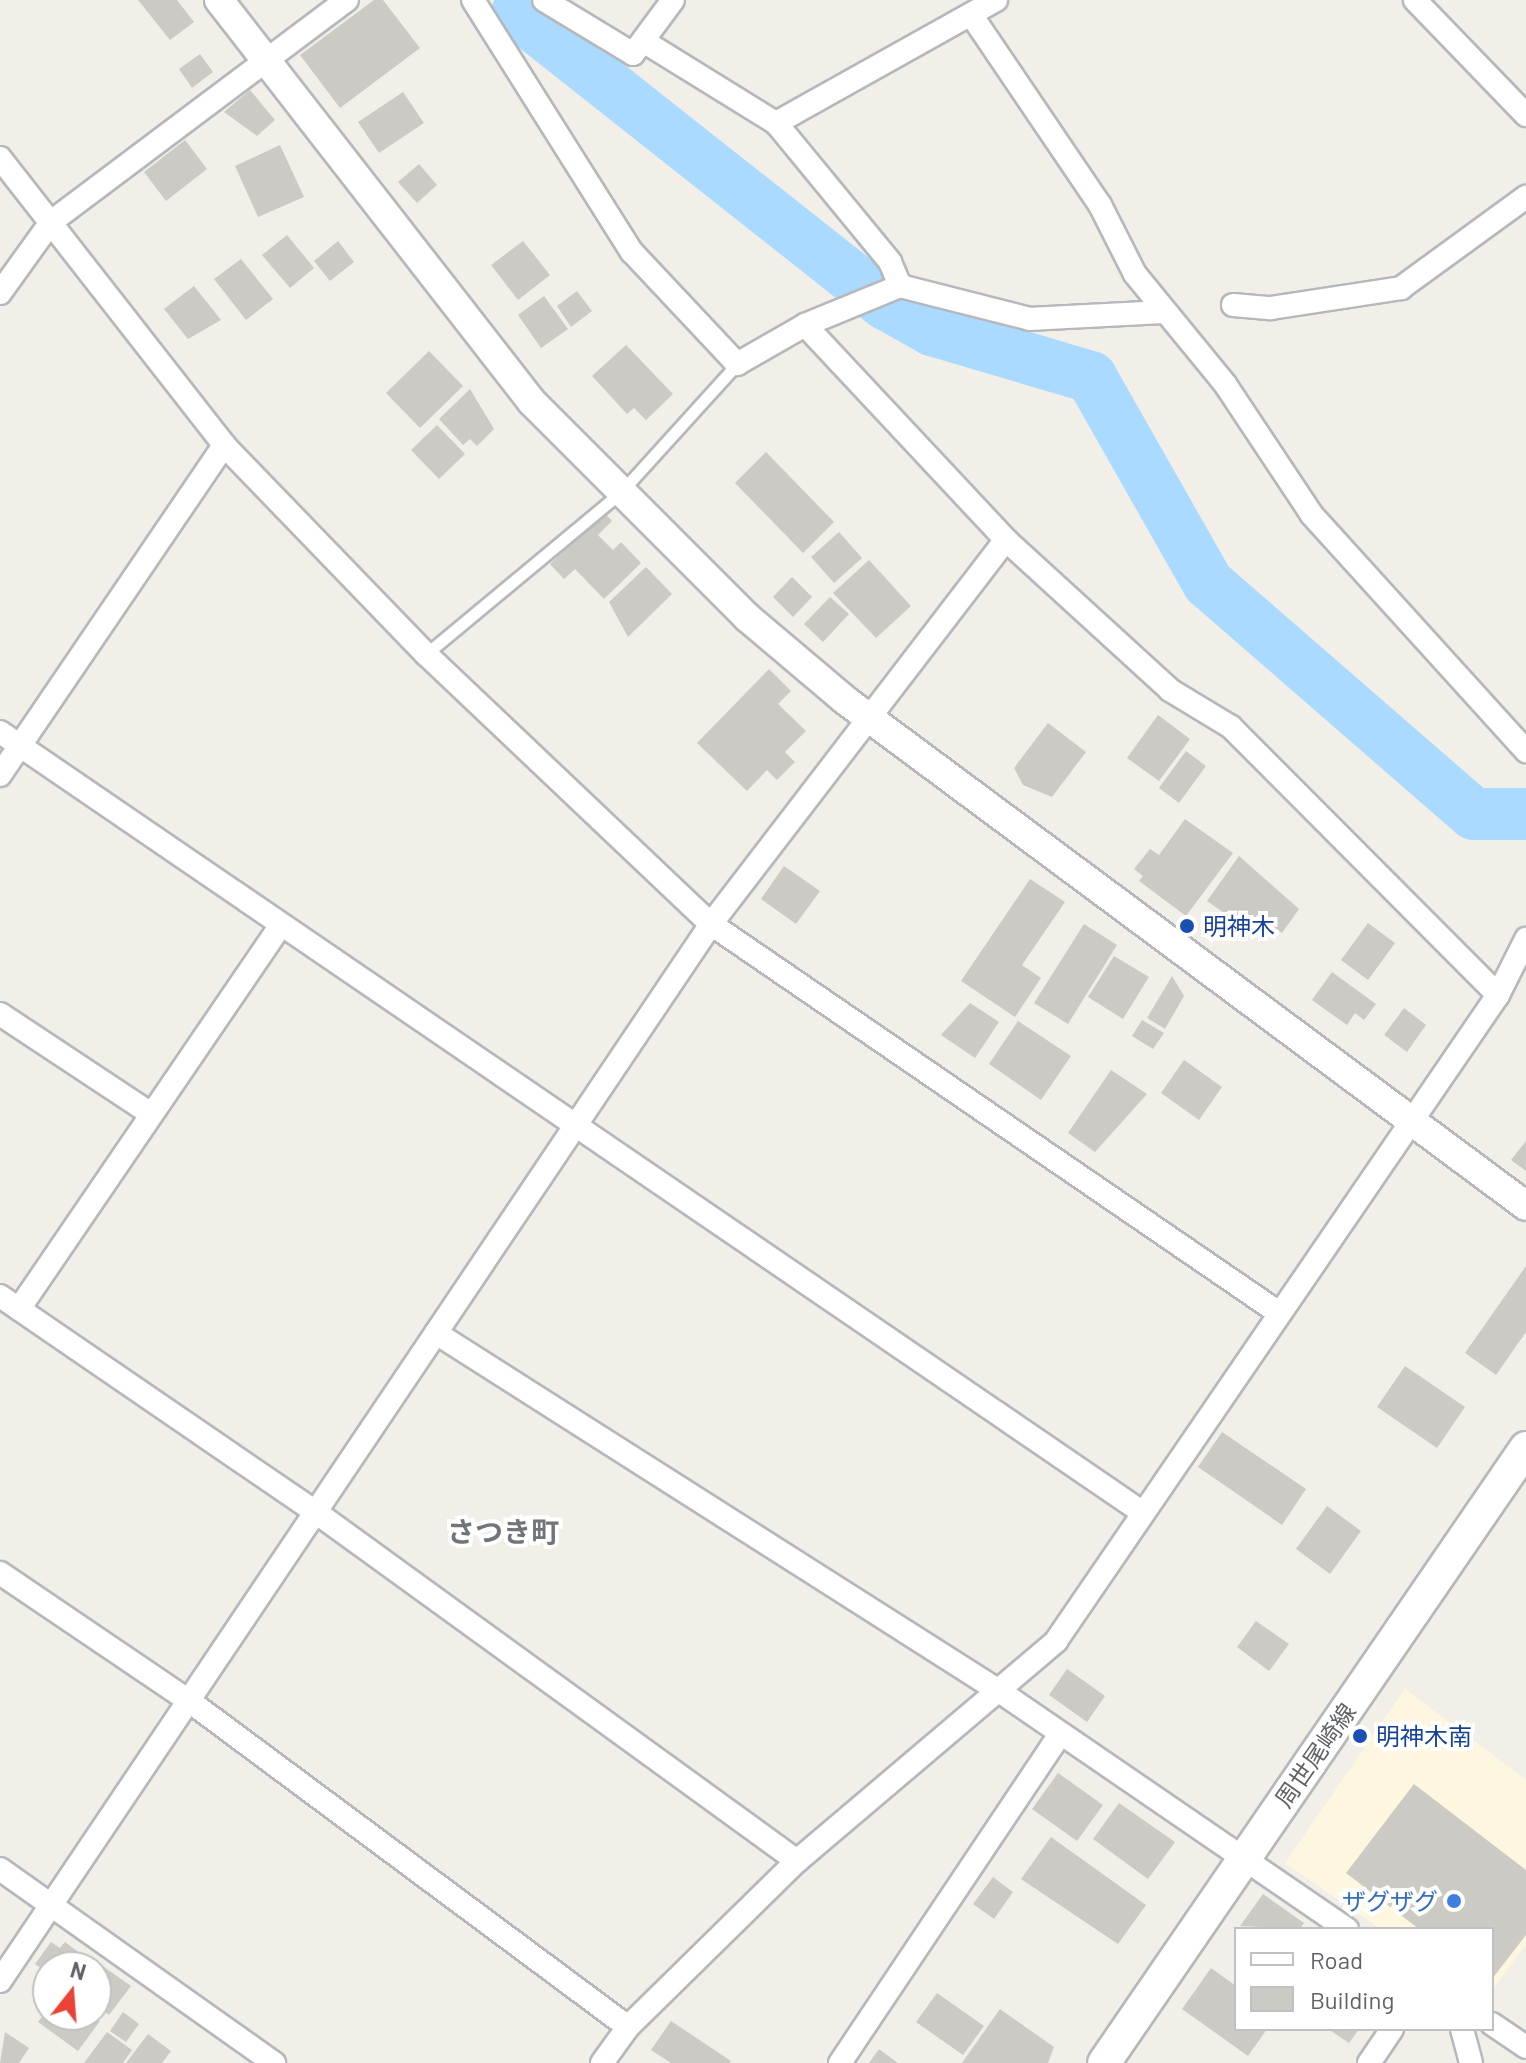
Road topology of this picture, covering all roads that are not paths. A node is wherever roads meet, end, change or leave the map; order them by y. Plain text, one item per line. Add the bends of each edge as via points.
1 (219, 0) edge
2 (347, 0) edge
3 (473, 0) edge
4 (544, 0) edge
5 (673, 0) edge
6 (996, 0) edge
7 (1415, 0) edge
8 (974, 19) junction
9 (643, 41) junction
10 (264, 59) junction
11 (1526, 115) edge
12 (776, 123) junction
13 (0, 158) edge
14 (1526, 197) edge
15 (51, 222) junction
16 (900, 286) junction
17 (0, 293) edge
18 (1233, 305) dead end
19 (1163, 312) junction
20 (805, 325) junction
21 (737, 364) junction
22 (224, 445) junction
23 (620, 493) junction
24 (1006, 540) junction
25 (426, 654) junction
26 (869, 719) junction
27 (0, 732) edge
28 (20, 745) junction
29 (1526, 751) edge
30 (0, 775) edge
31 (711, 924) junction
32 (279, 928) junction
33 (1526, 939) edge
34 (1498, 995) junction
35 (0, 1014) edge
36 (151, 1114) junction
37 (1412, 1121) junction
38 (575, 1126) junction
39 (1526, 1206) edge
40 (0, 1296) edge
41 (19, 1309) junction
42 (1279, 1313) junction
43 (436, 1333) junction
44 (1526, 1448) edge
45 (317, 1513) junction
46 (1143, 1513) junction
47 (0, 1573) edge
48 (1002, 1693) junction
49 (192, 1703) junction
50 (1060, 1734) junction
51 (1246, 1855) junction
52 (797, 1861) junction
53 (0, 1869) edge
54 (52, 1905) junction
55 (1344, 1927) edge
56 (0, 1981) edge
57 (1494, 2025) edge
58 (628, 2027) junction
59 (1391, 2031) edge
60 (1463, 2031) edge
61 (1526, 2047) edge
62 (274, 2063) edge
63 (602, 2063) edge
64 (840, 2063) edge
65 (1104, 2063) edge
66 (1369, 2063) edge
67 (1471, 2063) edge

1 - 10 street
2 - 10 street
3 - 21 street via 632,252
4 - 9 street via 633,54
5 - 9 street
6 - 8 street
7 - 11 street
8 - 12 street
8 - 19 street
9 - 12 street
10 - 15 street
10 - 23 street via 443,295
12 - 16 street via 890,262
13 - 15 street
14 - 18 street via 1401,288 1271,308
15 - 17 street
15 - 22 street
16 - 19 street via 1008,317
16 - 20 street
19 - 29 street via 1225,384 1312,515
20 - 21 street
20 - 24 street
21 - 23 lane
22 - 25 street
22 - 28 street
23 - 25 lane
23 - 26 street via 748,618
24 - 26 street
24 - 34 street via 1170,690 1231,727
25 - 31 street
26 - 31 street
26 - 37 street
27 - 28 street
28 - 30 street
28 - 32 street
31 - 38 street
31 - 42 street
32 - 36 street
32 - 38 street
33 - 34 street
34 - 37 street
35 - 36 street
36 - 41 street
37 - 39 street
37 - 42 street
38 - 43 street
38 - 46 street
40 - 41 street
41 - 45 street
42 - 46 street
43 - 45 street
43 - 48 street
44 - 51 main road, 周世尾崎線
45 - 49 street
45 - 52 street
46 - 48 street via 1056,1641
47 - 49 street
48 - 50 street
48 - 52 street
49 - 54 street
49 - 58 street
50 - 51 street
50 - 64 street
51 - 55 street
51 - 65 main road, 周世尾崎線
52 - 58 street
53 - 54 street
54 - 56 street
54 - 62 street
57 - 61 street
58 - 63 street
59 - 66 street
60 - 67 street

